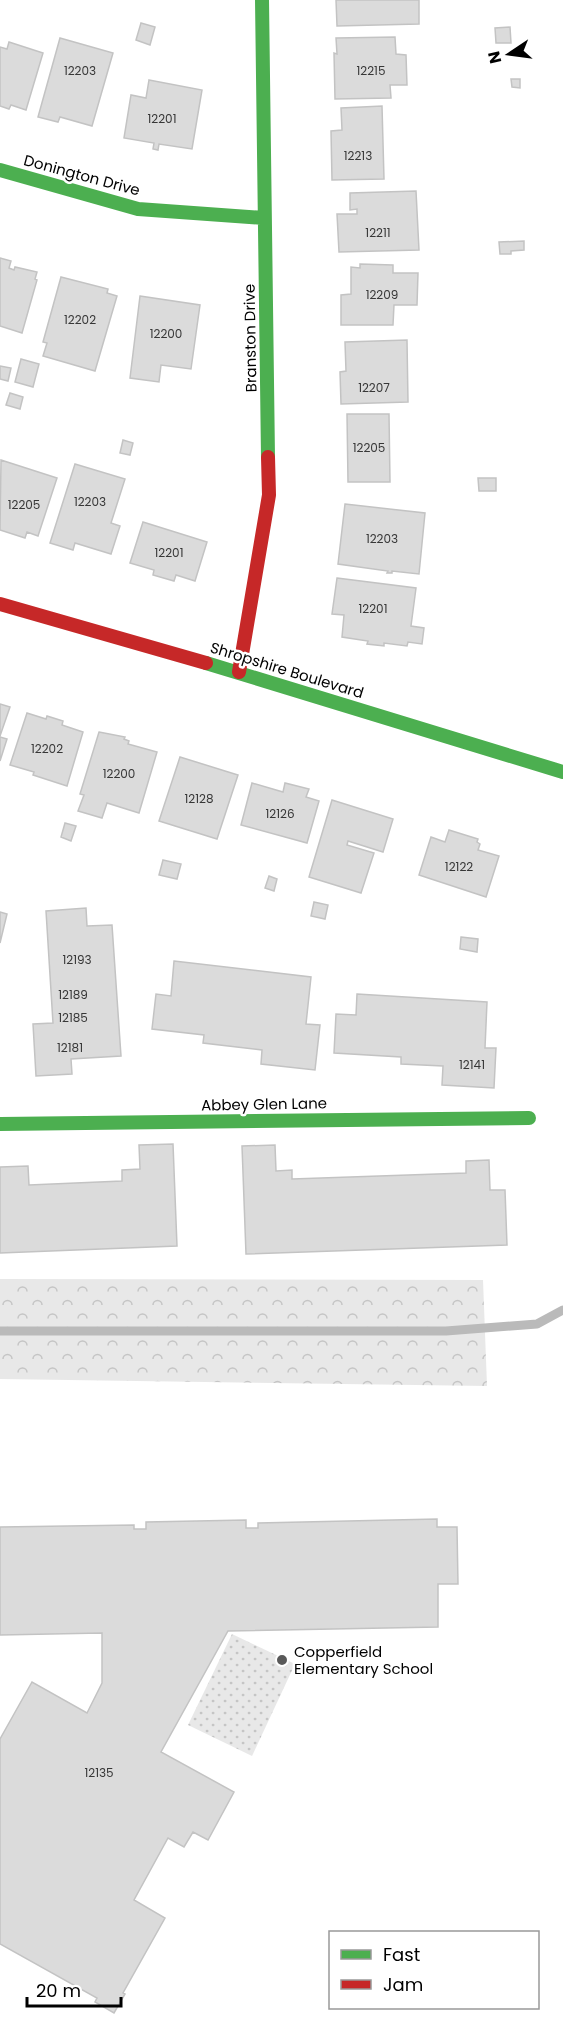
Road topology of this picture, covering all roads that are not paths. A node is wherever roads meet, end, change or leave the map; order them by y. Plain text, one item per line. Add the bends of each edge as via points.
1 (262, 0) edge
2 (0, 170) edge
3 (264, 218) junction
4 (0, 604) edge
5 (239, 672) junction
6 (563, 772) edge
7 (529, 1118) dead end
8 (0, 1124) edge

1 - 3 street, Branston Drive
2 - 3 street, Donington Drive via 138,209
3 - 5 street, Branston Drive via 269,495
4 - 5 street, Shropshire Boulevard
5 - 6 street, Shropshire Boulevard
7 - 8 street, Abbey Glen Lane

